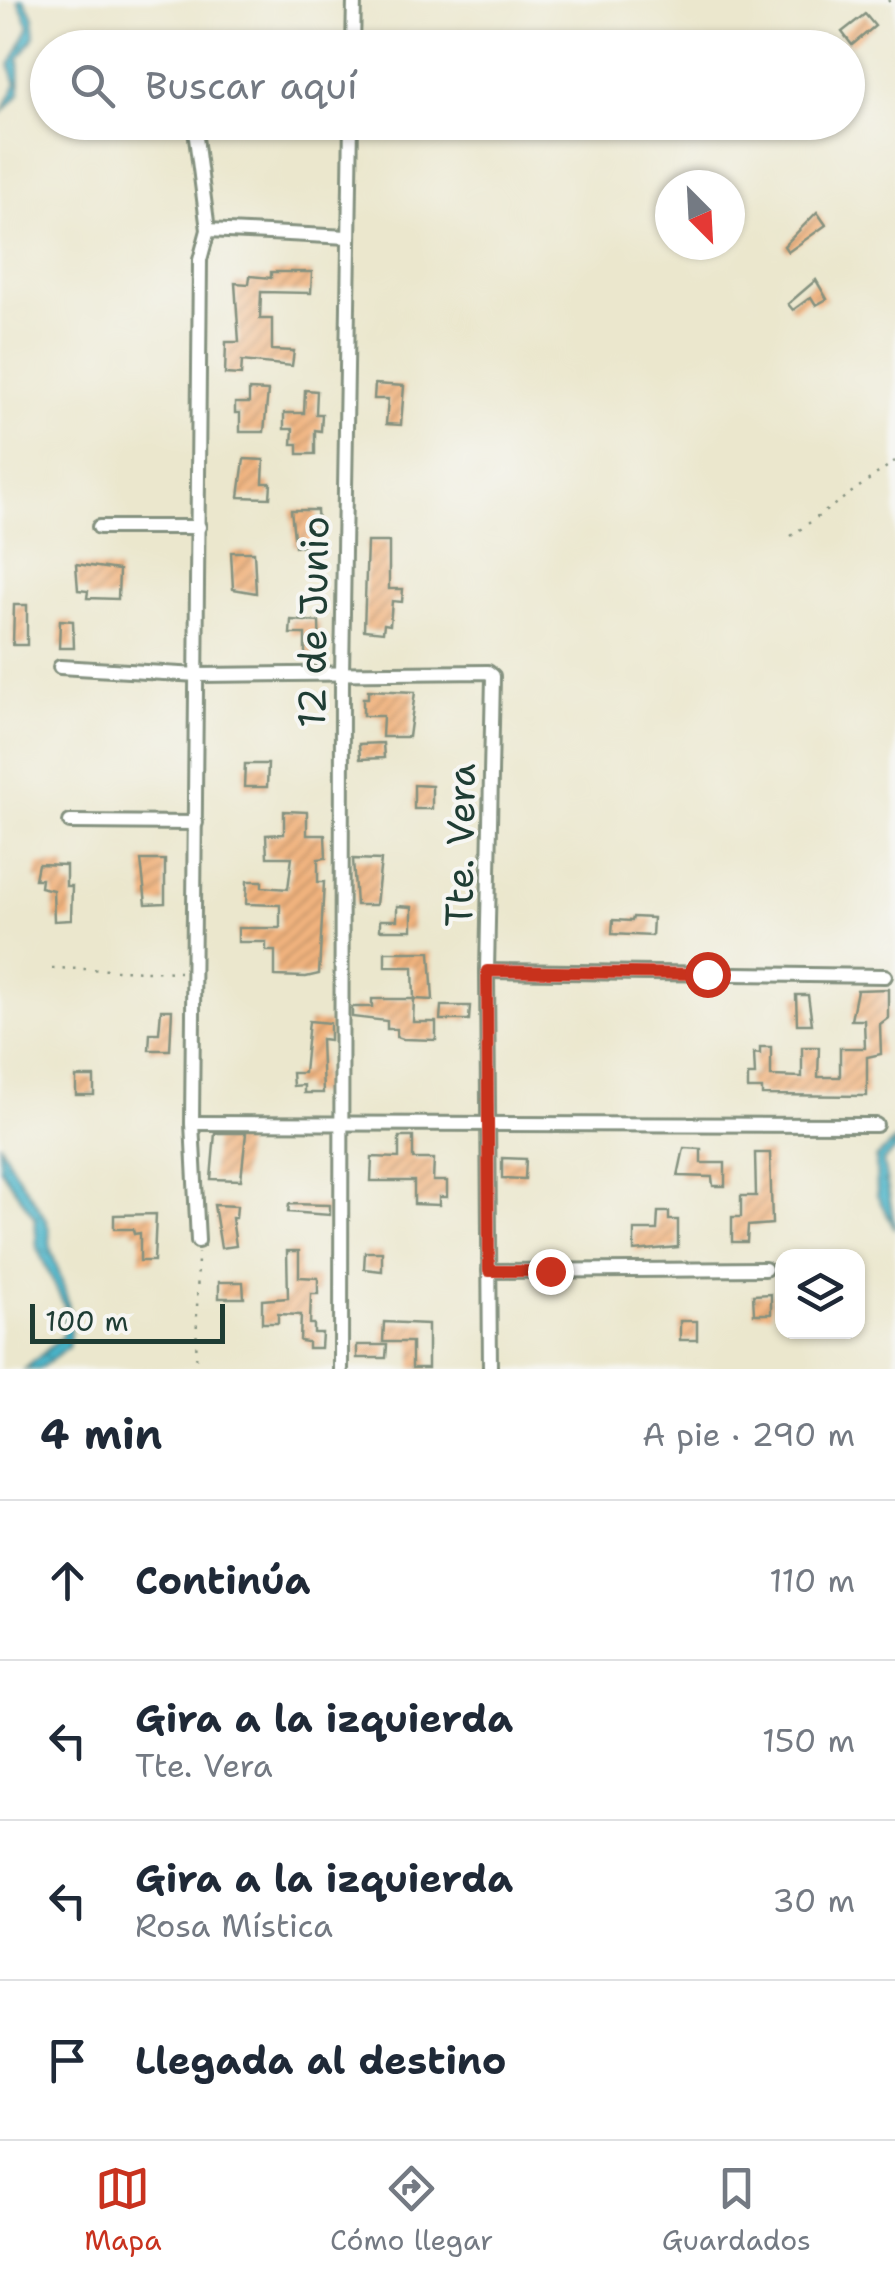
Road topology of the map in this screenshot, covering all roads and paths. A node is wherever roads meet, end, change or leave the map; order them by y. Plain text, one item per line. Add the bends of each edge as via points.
1 (354, 0) edge
2 (888, 0) edge
3 (895, 8) edge
4 (353, 30) edge
5 (196, 140) edge
6 (351, 140) edge
7 (208, 230) junction
8 (348, 237) junction
9 (895, 461) edge
10 (100, 526) dead end
11 (199, 528) junction
12 (791, 536) dead end
13 (60, 667) dead end
14 (342, 674) junction
15 (198, 675) junction
16 (70, 822) dead end
17 (196, 823) junction
18 (52, 968) dead end
19 (487, 971) junction
20 (194, 972) junction
21 (886, 976) dead end
22 (192, 1123) junction
23 (340, 1123) junction
24 (490, 1123) junction
25 (876, 1126) dead end
26 (198, 1242) joint
27 (765, 1269) dead end
28 (489, 1271) junction
29 (196, 1369) edge
30 (341, 1369) edge
31 (490, 1369) edge

1 - 4 street
2 - 3 path
5 - 7 street
6 - 8 street, 12 de Junio
7 - 8 street
7 - 11 street via 200,260
8 - 14 street, 12 de Junio
9 - 12 path
10 - 11 street
11 - 15 street
13 - 15 street
14 - 15 street
14 - 19 street, Tte. Vera via 488,672 494,682
14 - 23 street, 12 de Junio
15 - 17 street
16 - 17 street
17 - 20 street
18 - 20 path
19 - 21 street
19 - 24 street, Tte. Vera
20 - 22 street
22 - 23 street
22 - 26 street
23 - 24 street
23 - 30 street, 12 de Junio
24 - 25 street
24 - 28 street, Tte. Vera
26 - 29 path
27 - 28 street
28 - 31 street, Tte. Vera

